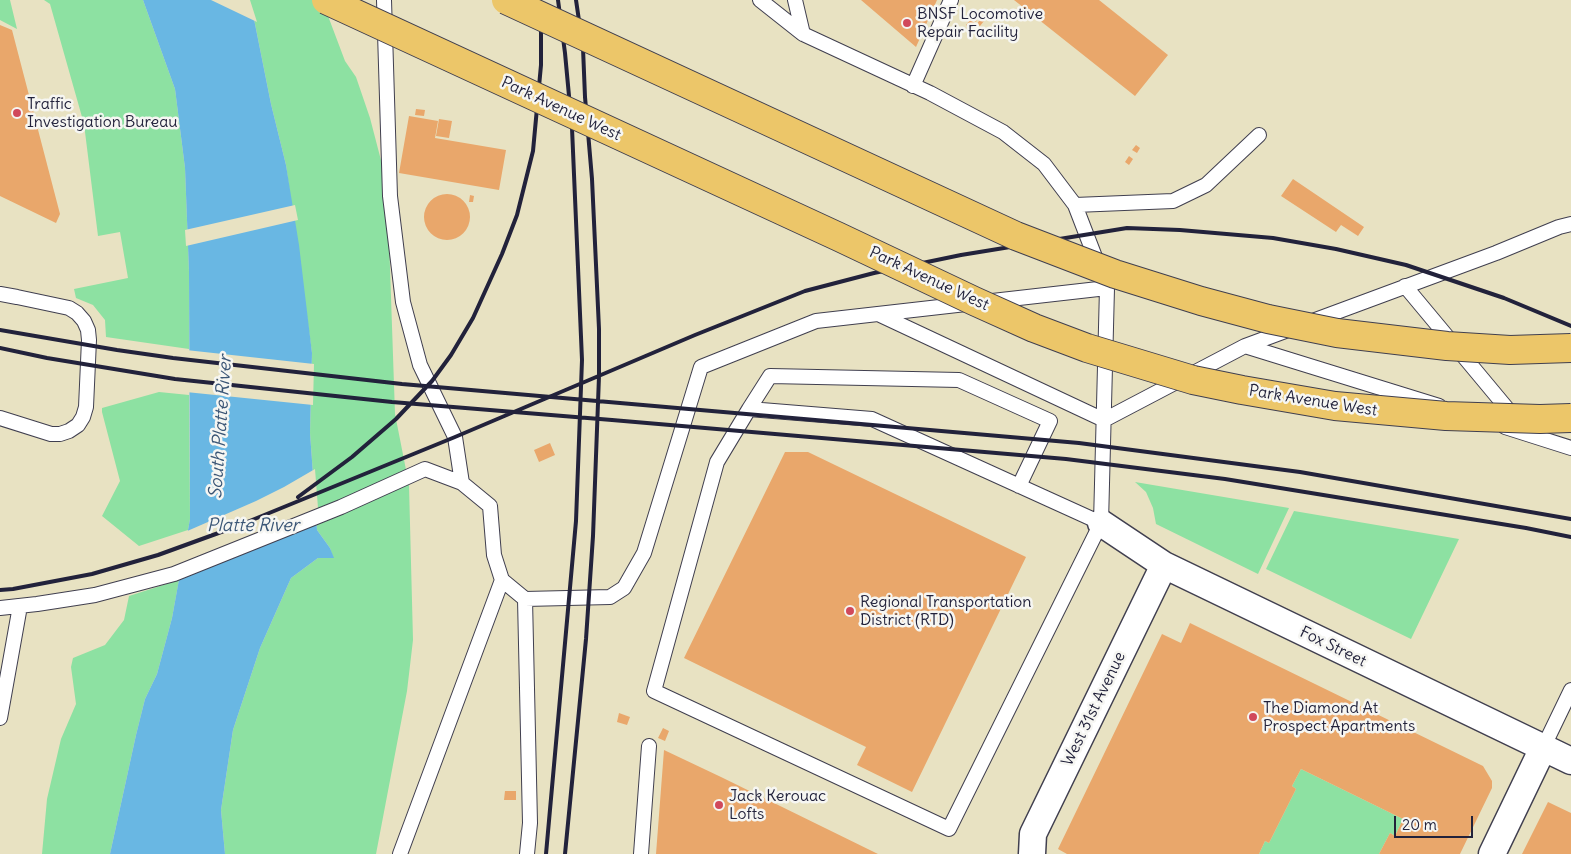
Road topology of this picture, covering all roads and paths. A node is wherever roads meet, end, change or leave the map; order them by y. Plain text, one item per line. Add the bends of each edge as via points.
1 (326, 0) edge
2 (384, 0) edge
3 (506, 0) edge
4 (760, 0) edge
5 (795, 0) edge
6 (951, 0) edge
7 (803, 34) junction
8 (913, 86) junction
9 (1259, 135) dead end
10 (1075, 205) junction
11 (1571, 224) edge
12 (1405, 286) junction
13 (1107, 288) junction
14 (0, 294) edge
15 (878, 314) junction
16 (1246, 346) junction
17 (1571, 348) edge
18 (749, 409) junction
19 (0, 418) edge
20 (1571, 418) edge
21 (1104, 420) junction
22 (1528, 434) junction
23 (1571, 448) edge
24 (462, 483) junction
25 (1019, 486) junction
26 (1101, 523) junction
27 (1164, 565) junction
28 (502, 580) junction
29 (525, 599) junction
30 (20, 606) junction
31 (0, 608) edge
32 (1571, 690) edge
33 (0, 718) edge
34 (648, 746) dead end
35 (1542, 748) junction
36 (1571, 761) edge
37 (400, 854) edge
38 (527, 854) edge
39 (640, 854) edge
40 (1032, 854) edge
41 (1492, 854) edge

1 - 20 main road, Park Avenue West, bridge via 974,301 1086,348 1194,380 1335,406 1446,416
2 - 24 lane via 390,196 403,302 420,365 455,437
3 - 17 main road, bridge via 1007,232 1125,277 1239,312 1337,333 1447,346 1510,350
4 - 7 lane
5 - 7 lane
6 - 8 lane
7 - 8 lane
8 - 10 lane via 1003,132 1044,164
9 - 10 lane via 1206,185 1173,201
10 - 13 lane
11 - 12 lane
12 - 16 lane
12 - 22 lane
13 - 15 lane
13 - 21 lane
14 - 19 lane via 69,308 84,321 89,340 86,407 78,425 70,431 50,434
15 - 21 lane
15 - 29 lane via 816,321 701,367 644,553 624,588 610,597
16 - 21 lane
16 - 22 lane
18 - 25 lane via 872,419
18 - 25 lane via 770,376 958,380 1050,421
18 - 26 lane via 717,462 654,691 948,829
21 - 26 lane
22 - 23 lane
24 - 28 lane via 490,506 494,555
24 - 30 lane via 425,469 341,507 174,574 95,594
25 - 26 lane
26 - 27 street, Fox Street
27 - 35 street, Fox Street
27 - 40 street, West 31st Avenue via 1033,834
28 - 29 lane
28 - 37 lane
29 - 38 lane via 530,822
30 - 31 lane
30 - 33 lane
32 - 35 lane
34 - 39 lane
35 - 36 street, Fox Street
35 - 41 street

